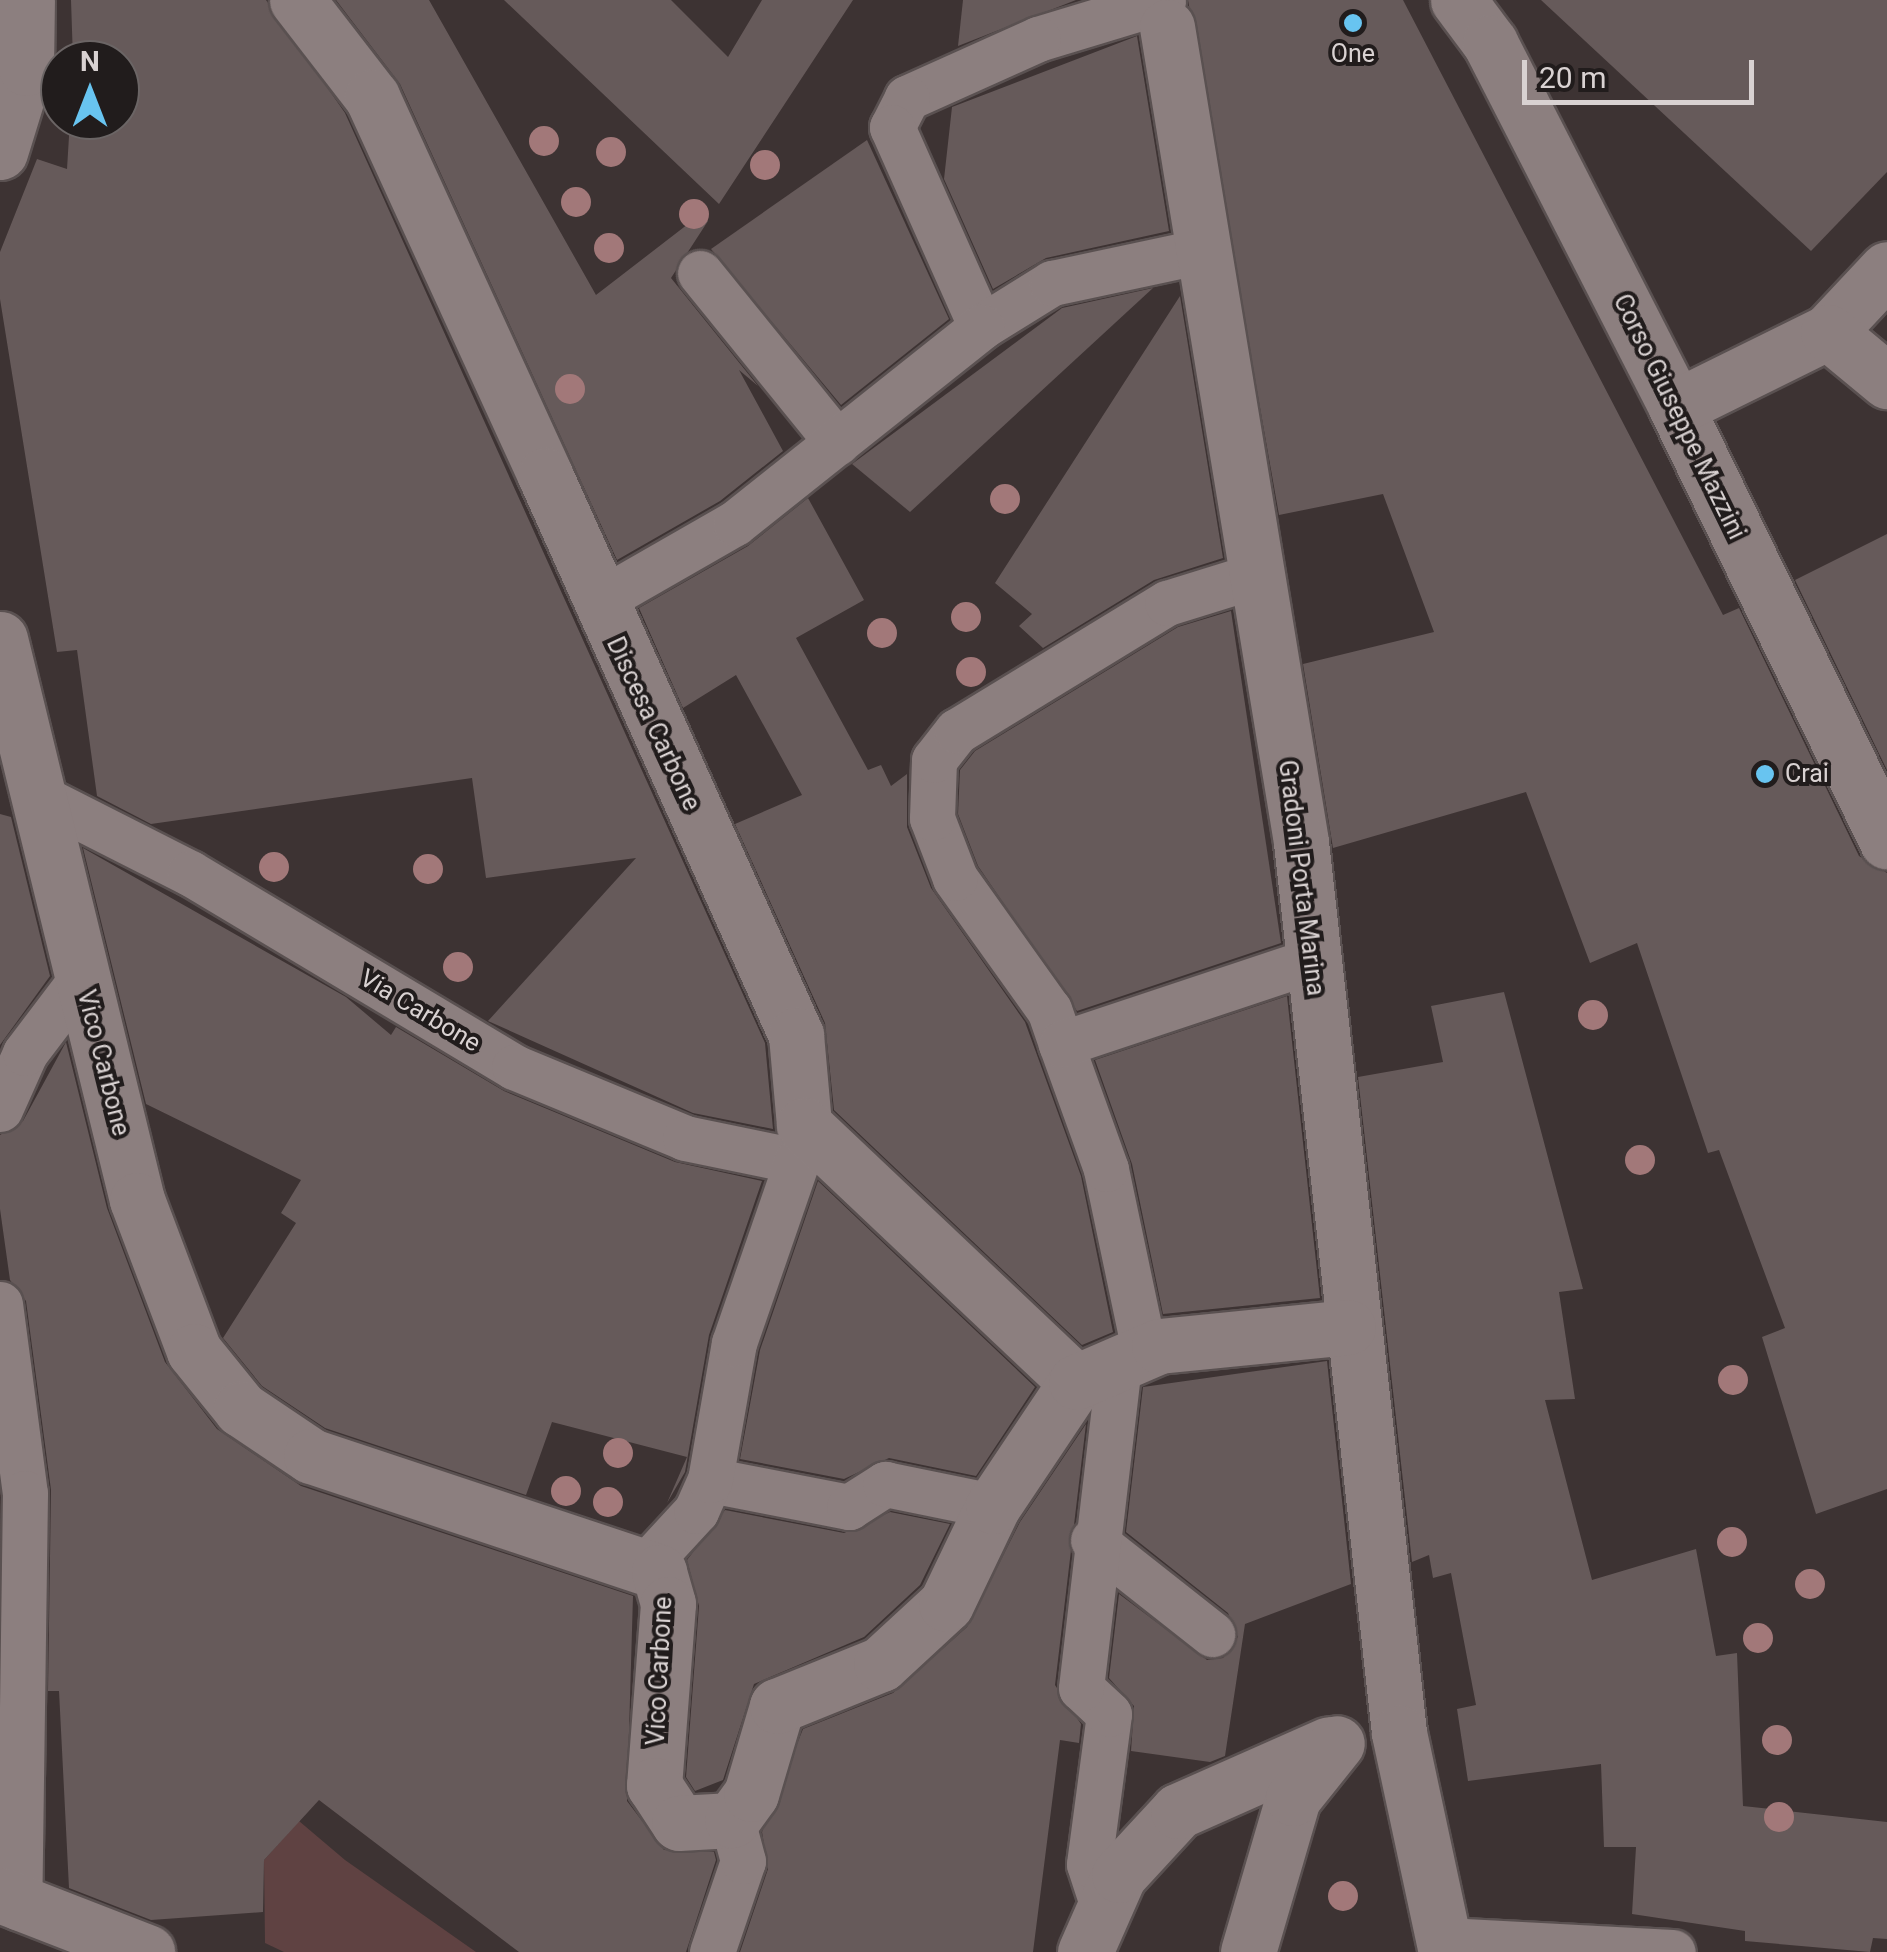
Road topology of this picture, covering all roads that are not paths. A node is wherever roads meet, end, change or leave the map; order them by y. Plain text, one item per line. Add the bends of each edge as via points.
1 (27, 0) edge
2 (297, 0) edge
3 (1458, 0) edge
4 (1164, 10) edge
5 (0, 152) edge
6 (1198, 252) junction
7 (1887, 269) edge
8 (700, 272) dead end
9 (980, 327) junction
10 (1828, 332) junction
11 (1887, 381) edge
12 (1676, 407) junction
13 (837, 442) junction
14 (1254, 576) junction
15 (597, 602) junction
16 (0, 639) edge
17 (19, 791) edge
18 (1887, 842) edge
19 (1312, 960) junction
20 (82, 978) junction
21 (1061, 1044) junction
22 (0, 1109) edge
23 (807, 1150) junction
24 (0, 1304) edge
25 (1348, 1326) junction
26 (1113, 1363) junction
27 (710, 1480) junction
28 (993, 1506) junction
29 (1092, 1540) junction
30 (648, 1563) junction
31 (1212, 1634) dead end
32 (1399, 1734) junction
33 (1329, 1744) junction
34 (732, 1820) junction
35 (9, 1901) edge
36 (1094, 1931) edge
37 (1445, 1946) edge
38 (148, 1952) edge
39 (712, 1952) edge
40 (1248, 1952) edge
41 (1673, 1952) edge

1 - 5 street via 26,68
2 - 15 street, Discesa Carbone via 372,97
3 - 12 street, Corso Giuseppe Mazzini via 1490,43
4 - 6 street, Gradoni Porta Marina
4 - 9 lane via 1038,39 897,105 894,136
6 - 9 lane via 1052,283
6 - 14 street, Gradoni Porta Marina
7 - 10 street
8 - 13 lane
9 - 13 lane
10 - 11 street
10 - 12 street
12 - 18 street, Corso Giuseppe Mazzini
13 - 15 lane via 735,523
14 - 19 street, Gradoni Porta Marina
14 - 21 lane via 1167,603 957,731 934,760 932,818 955,878 1049,1010
15 - 23 street, Discesa Carbone via 796,1035 798,1114
16 - 17 street, Vico Carbone
17 - 20 street, Vico Carbone
17 - 23 lane, Via Carbone via 190,873 514,1067 685,1138
19 - 21 lane
19 - 25 street, Gradoni Porta Marina
20 - 22 lane via 25,1053
20 - 30 street, Vico Carbone via 137,1200 194,1351 241,1409 312,1456
21 - 26 lane via 1106,1169
23 - 26 street, Discesa Carbone
23 - 27 lane via 734,1343
24 - 35 lane via 25,1493
25 - 26 street
25 - 32 street, Gradoni Porta Marina
26 - 28 street
26 - 29 lane
27 - 28 lane via 849,1508 885,1484
27 - 30 lane via 696,1511
28 - 34 street via 958,1590 901,1651 777,1706 752,1794
29 - 31 lane
29 - 36 lane via 1082,1688 1109,1714 1088,1864
30 - 34 street, Vico Carbone via 668,1604 658,1800 695,1828
32 - 33 street
32 - 37 street, Gradoni Porta Marina
33 - 36 street via 1178,1811 1144,1840
33 - 40 street via 1294,1798
34 - 39 lane via 743,1861
35 - 38 street
37 - 41 lane

